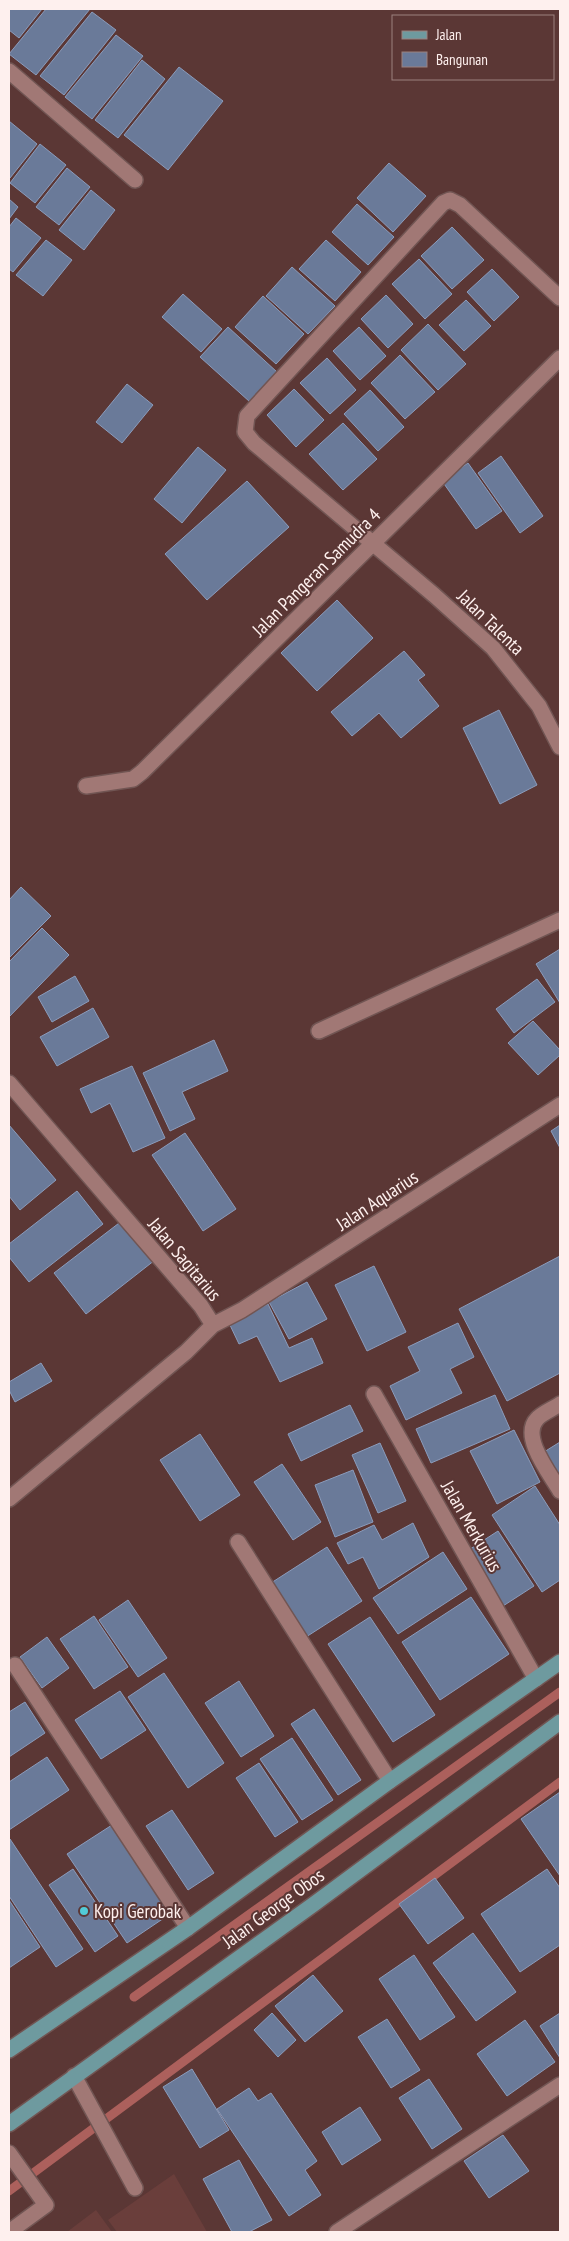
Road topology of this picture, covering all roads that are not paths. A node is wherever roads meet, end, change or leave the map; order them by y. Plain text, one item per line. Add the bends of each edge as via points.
1 (9, 71) edge
2 (135, 180) dead end
3 (560, 298) edge
4 (560, 358) edge
5 (373, 544) junction
6 (560, 747) edge
7 (86, 786) dead end
8 (560, 920) edge
9 (319, 1031) dead end
10 (10, 1087) edge
11 (560, 1105) edge
12 (213, 1325) junction
13 (374, 1394) dead end
14 (560, 1404) edge
15 (560, 1491) edge
16 (9, 1500) edge
17 (238, 1542) dead end
18 (560, 1662) edge
19 (15, 1665) dead end
20 (536, 1679) junction
21 (560, 1722) edge
22 (390, 1781) junction
23 (188, 1928) junction
24 (10, 2049) edge
25 (74, 2076) junction
26 (560, 2086) edge
27 (9, 2124) edge
28 (9, 2153) edge
29 (135, 2188) dead end
30 (9, 2232) edge
31 (337, 2232) edge

1 - 2 street
3 - 5 street, Jalan Talenta via 460,205 450,200 442,203 247,416 245,432 254,443
4 - 5 street, Jalan Pangeran Samudra 4
5 - 6 street, Jalan Talenta via 492,648 539,706
5 - 7 street, Jalan Pangeran Samudra 4 via 142,772 133,779
8 - 9 street
10 - 12 street, Jalan Sagitarius via 195,1300
11 - 12 street, Jalan Aquarius via 242,1310
12 - 16 street, Jalan Sagitarius via 186,1352
13 - 20 street, Jalan Merkurius
14 - 15 street via 536,1420 531,1430 537,1452
17 - 22 street
18 - 20 main road, Jalan George Obos
19 - 23 street
20 - 22 main road, Jalan George Obos
21 - 25 main road, Jalan George Obos
22 - 23 main road, Jalan George Obos
23 - 24 main road, Jalan George Obos
25 - 27 main road, Jalan George Obos
25 - 29 street
26 - 31 street
28 - 30 street via 46,2205

